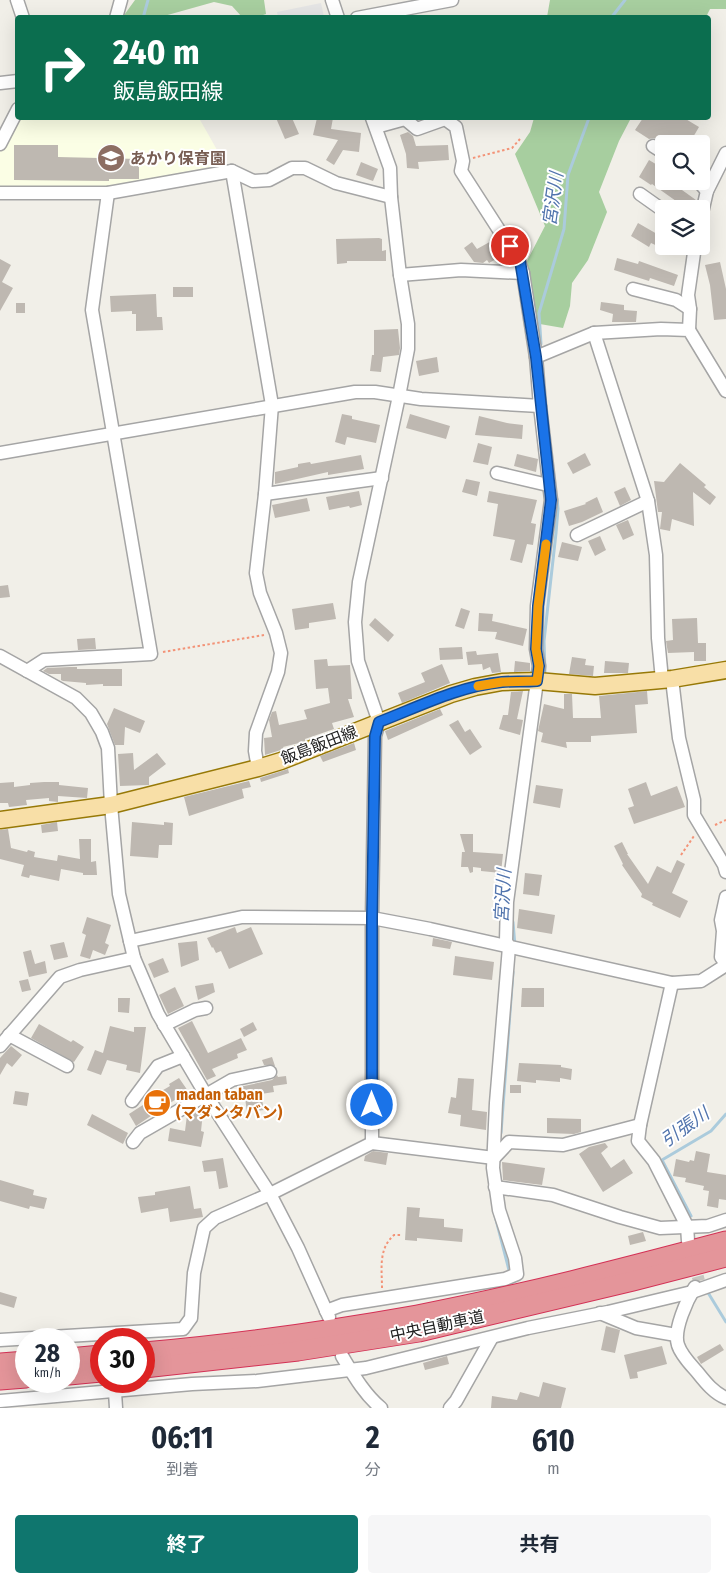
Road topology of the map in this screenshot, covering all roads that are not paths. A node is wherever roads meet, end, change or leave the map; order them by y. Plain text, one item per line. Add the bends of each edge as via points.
1 (18, 0) edge
2 (122, 0) edge
3 (332, 0) edge
4 (452, 0) edge
5 (408, 4) edge
6 (22, 15) edge
7 (117, 15) edge
8 (337, 15) edge
9 (368, 15) edge
10 (15, 81) edge
11 (0, 83) edge
12 (15, 115) edge
13 (395, 120) edge
14 (406, 120) edge
15 (442, 120) edge
16 (446, 120) edge
17 (374, 122) edge
18 (0, 144) edge
19 (726, 153) edge
20 (232, 171) junction
21 (707, 191) joint
22 (0, 193) edge
23 (108, 193) junction
24 (640, 194) dead end
25 (391, 197) junction
26 (705, 200) edge
27 (655, 205) edge
28 (694, 255) edge
29 (522, 273) junction
30 (400, 275) junction
31 (632, 289) dead end
32 (690, 308) junction
33 (689, 330) junction
34 (594, 333) junction
35 (536, 357) junction
36 (726, 391) edge
37 (400, 396) junction
38 (272, 405) junction
39 (540, 406) junction
40 (113, 434) junction
41 (0, 452) edge
42 (497, 473) dead end
43 (382, 478) junction
44 (548, 485) junction
45 (265, 494) junction
46 (648, 501) junction
47 (577, 535) dead end
48 (0, 656) edge
49 (726, 670) edge
50 (27, 671) junction
51 (667, 680) junction
52 (537, 681) junction
53 (379, 722) junction
54 (258, 768) junction
55 (111, 806) junction
56 (0, 820) edge
57 (726, 872) edge
58 (726, 897) edge
59 (372, 918) junction
60 (130, 941) junction
61 (515, 948) junction
62 (134, 958) junction
63 (726, 965) edge
64 (672, 982) junction
65 (206, 1008) dead end
66 (164, 1025) junction
67 (9, 1035) junction
68 (0, 1046) edge
69 (183, 1056) junction
70 (67, 1066) dead end
71 (270, 1072) dead end
72 (206, 1095) junction
73 (132, 1101) dead end
74 (640, 1125) junction
75 (133, 1142) dead end
76 (372, 1143) junction
77 (494, 1158) junction
78 (495, 1187) junction
79 (270, 1194) junction
80 (726, 1220) edge
81 (687, 1226) junction
82 (688, 1241) dead end
83 (726, 1241) edge
84 (726, 1257) edge
85 (699, 1280) dead end
86 (726, 1280) edge
87 (692, 1292) junction
88 (600, 1313) junction
89 (676, 1335) junction
90 (491, 1339) junction
91 (0, 1340) edge
92 (155, 1351) edge
93 (342, 1356) dead end
94 (15, 1362) edge
95 (0, 1363) edge
96 (155, 1367) edge
97 (350, 1370) junction
98 (15, 1379) edge
99 (0, 1380) edge
100 (155, 1388) edge
101 (102, 1393) edge
102 (115, 1393) edge
103 (726, 1398) edge
104 (0, 1401) edge
105 (116, 1408) edge
106 (381, 1408) edge
107 (450, 1408) edge

1 - 6 street
2 - 7 street
3 - 8 street
4 - 5 street
5 - 9 street
10 - 11 street
12 - 18 street
13 - 17 street
14 - 15 street via 417,129
16 - 29 street via 456,127 463,161 461,171 520,261
17 - 25 street via 390,168
19 - 21 street
20 - 23 street
20 - 25 street via 253,181 269,180 292,168 305,168 336,184
20 - 38 street
21 - 26 street
22 - 23 street
23 - 40 street via 92,310
24 - 27 street
25 - 30 street
28 - 32 street via 688,295
29 - 30 street via 461,270
29 - 35 street
30 - 37 street via 408,324 408,348
31 - 32 street via 676,300
32 - 33 street
33 - 34 street
33 - 36 street
34 - 35 street
34 - 46 street
35 - 39 street
37 - 38 street via 355,392
37 - 39 street
37 - 43 street
38 - 40 street
38 - 45 street
39 - 44 street
40 - 41 street
40 - 50 street via 151,654 44,660
42 - 44 street
43 - 45 street
43 - 53 street via 359,582 355,622 358,662
44 - 52 street via 551,500 538,606
45 - 54 street via 256,573 281,653 278,672 256,733
46 - 47 street
46 - 51 street via 656,555 658,638
48 - 50 street
49 - 51 main road, 飯島飯田線
50 - 55 street via 76,698 92,714 108,748
51 - 52 main road, 飯島飯田線 via 595,686
51 - 57 street via 694,800 694,815
52 - 53 main road, 飯島飯田線 via 475,687
52 - 61 street via 506,902 506,941
53 - 54 main road, 飯島飯田線
53 - 59 street via 375,736
54 - 55 main road, 飯島飯田線
55 - 56 main road, 飯島飯田線
55 - 60 street via 119,894
58 - 63 street via 721,920 721,957
59 - 60 street via 242,917
59 - 61 street
59 - 76 street
60 - 62 street
61 - 64 street
61 - 77 street via 496,1103
62 - 66 street
62 - 67 street via 80,970 60,978
63 - 64 street via 701,981
64 - 74 street
65 - 66 street
66 - 69 street
67 - 68 street
67 - 70 street
69 - 72 street
69 - 73 street via 158,1066
71 - 72 street via 232,1080
72 - 75 street via 140,1133
72 - 79 street
74 - 77 street via 563,1145 509,1142
74 - 81 street via 638,1141 654,1161
76 - 77 street
76 - 79 street
77 - 78 street
78 - 79 street via 517,1274 510,1278 342,1304 328,1314
78 - 81 street via 553,1195 660,1228
79 - 91 street via 215,1218 204,1228 194,1272 191,1318 183,1328
80 - 81 street via 708,1226
81 - 82 street
83 - 92 highway, 中央自動車道 via 418,1315 299,1334
84 - 96 highway, 中央自動車道 via 419,1332 298,1351
85 - 87 street
86 - 87 street
87 - 88 street
87 - 89 street
88 - 89 street via 636,1328
88 - 90 street
89 - 103 street via 678,1345 692,1366 716,1394
90 - 97 street
90 - 107 street
93 - 97 street
94 - 95 highway
97 - 100 street
97 - 106 street
98 - 99 highway
101 - 104 street
102 - 105 street

